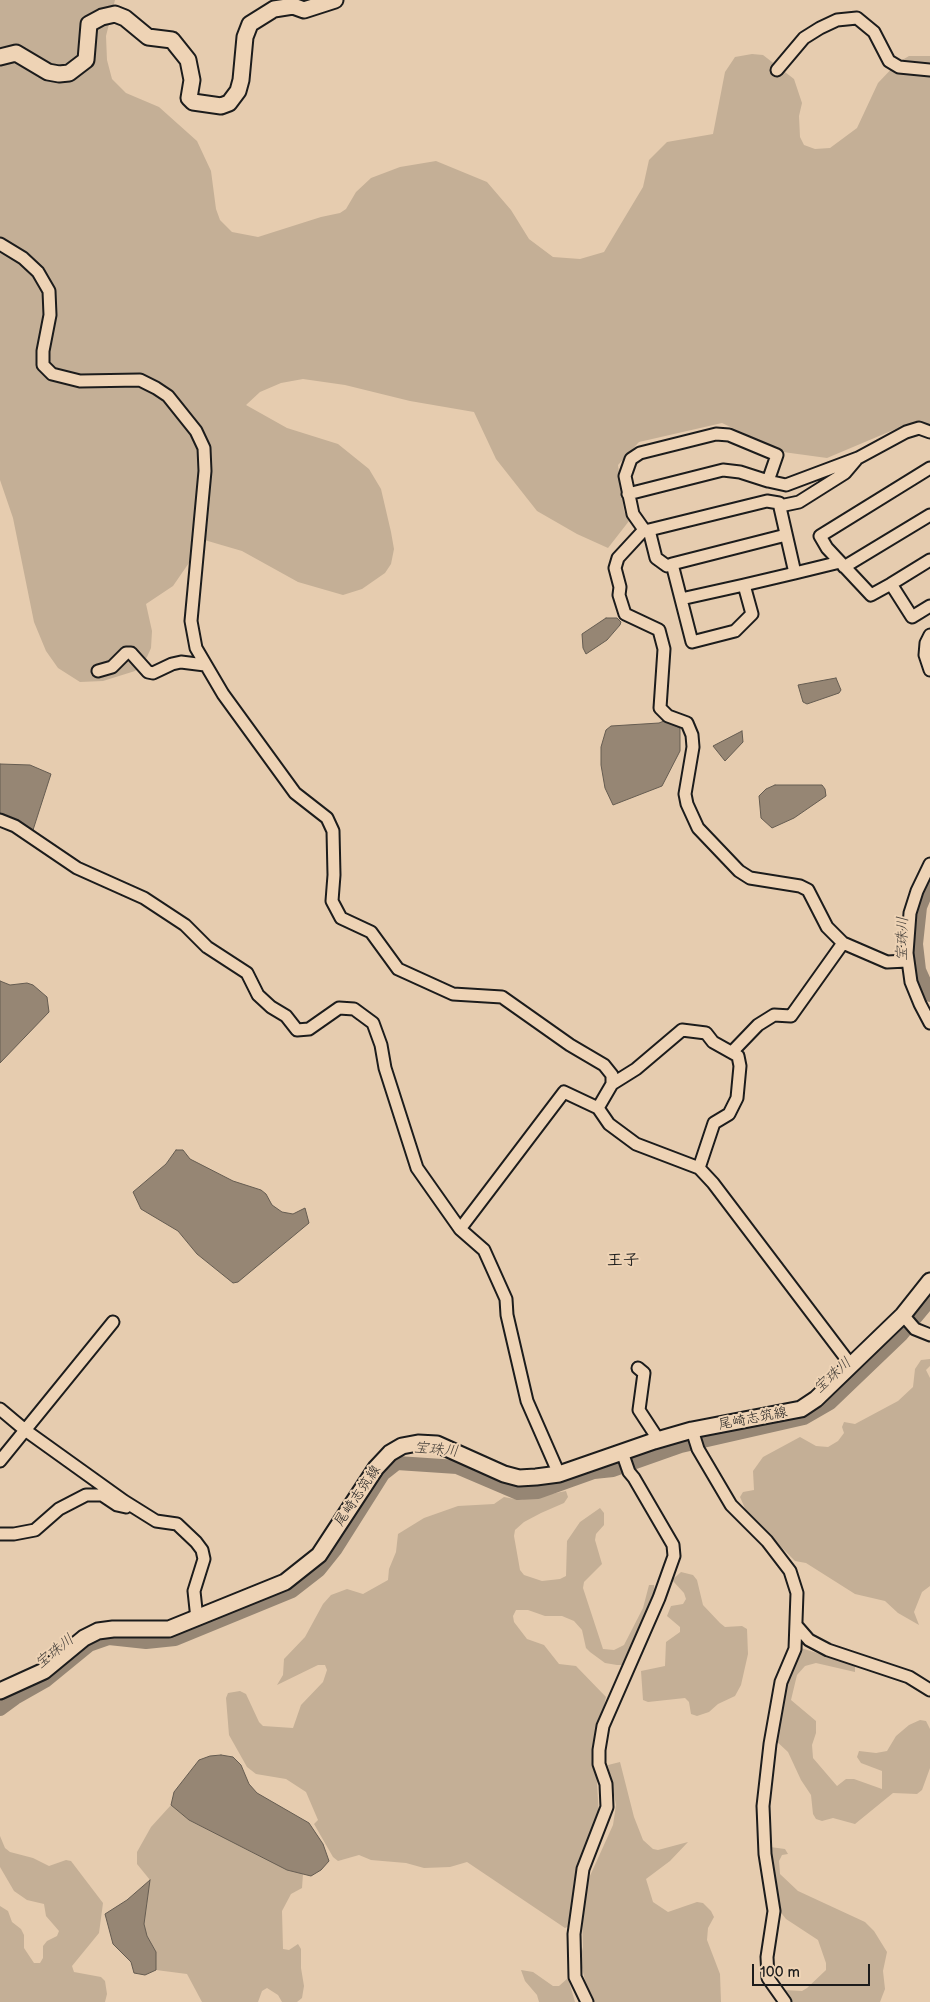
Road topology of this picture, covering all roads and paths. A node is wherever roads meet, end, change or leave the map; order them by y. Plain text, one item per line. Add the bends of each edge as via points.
1 (335, 0) edge
2 (0, 57) edge
3 (777, 70) dead end
4 (930, 70) edge
5 (0, 244) edge
6 (930, 432) edge
7 (858, 458) junction
8 (930, 468) edge
9 (768, 480) junction
10 (628, 494) junction
11 (780, 506) junction
12 (930, 514) edge
13 (647, 531) junction
14 (786, 536) junction
15 (930, 560) edge
16 (672, 564) junction
17 (842, 565) junction
18 (795, 573) junction
19 (744, 584) junction
20 (891, 584) junction
21 (681, 599) junction
22 (930, 606) edge
23 (930, 635) edge
24 (205, 665) junction
25 (930, 670) edge
26 (98, 671) dead end
27 (0, 820) edge
28 (930, 864) edge
29 (843, 943) junction
30 (907, 961) junction
31 (930, 1023) edge
32 (733, 1051) junction
33 (612, 1084) junction
34 (598, 1108) junction
35 (699, 1168) junction
36 (460, 1229) junction
37 (930, 1281) edge
38 (904, 1317) junction
39 (112, 1322) dead end
40 (930, 1335) edge
41 (851, 1365) junction
42 (638, 1368) dead end
43 (0, 1408) edge
44 (25, 1430) junction
45 (693, 1433) junction
46 (658, 1439) junction
47 (624, 1455) junction
48 (0, 1461) edge
49 (559, 1474) junction
50 (133, 1506) junction
51 (0, 1534) edge
52 (197, 1619) junction
53 (796, 1625) junction
54 (930, 1690) edge
55 (0, 1691) edge
56 (587, 2002) edge
57 (785, 2002) edge

1 - 2 main road via 304,10 293,6 274,9 250,24 245,37 238,92 229,103 221,106 189,98 192,80 188,60 172,40 148,37 115,14 89,24 86,60 69,73 48,72 16,53
3 - 4 street via 804,38 837,20 857,18 874,32 888,61 899,66
5 - 24 street via 38,272 49,291 50,315 42,366 52,374 80,380 140,380 168,396 196,431 204,448 205,471 190,621 196,648
6 - 7 street via 919,428 906,432
7 - 9 street via 791,484
7 - 11 street via 844,473 798,502
8 - 17 street via 820,536
9 - 10 street via 723,470
9 - 10 street via 777,455 729,435 716,434 640,453 631,459 625,476
10 - 13 street via 633,514
11 - 13 street via 767,500
11 - 14 street
12 - 17 street
13 - 16 street via 656,558 667,566
13 - 29 street via 642,532 618,558 615,568 619,595 625,614 659,630 664,649 660,708 668,716 687,723 692,735 685,794 698,828 739,872 750,878 808,890 827,927
14 - 16 street
14 - 18 street
15 - 20 street
16 - 21 street
17 - 18 street
17 - 20 street via 871,595
18 - 19 street
19 - 21 street
19 - 21 street via 752,614 735,631 692,642
20 - 22 street via 912,617
23 - 25 street via 924,656
24 - 26 street via 181,662 153,673 148,672 132,653 126,653 112,667
24 - 33 street via 295,793 327,818 332,831 332,901 340,918 372,932 398,969 453,994 502,997 570,1045 604,1064 612,1075
27 - 36 street via 15,826 77,868 144,898 185,925 207,948 247,973 258,995 286,1016 297,1030 309,1029 339,1008 354,1009 366,1016 373,1023 382,1045 385,1068 412,1157
28 - 30 street via 910,913
29 - 30 street via 887,962
29 - 32 street via 790,1016 774,1015 758,1025
30 - 31 street via 918,1000
32 - 33 street via 713,1042 706,1033 682,1030 636,1070
32 - 35 street via 740,1066 737,1098 729,1114 714,1122
33 - 34 street
34 - 35 street via 609,1124 636,1144
34 - 36 street via 564,1092
35 - 41 street
36 - 49 street via 484,1250 506,1299 527,1401
37 - 38 main road, 尾崎志筑線
38 - 40 street via 915,1329
38 - 41 main road, 尾崎志筑線
39 - 44 street
41 - 45 main road, 尾崎志筑線 via 816,1399 800,1409
42 - 46 street via 644,1373 639,1410
43 - 44 street
44 - 48 street
44 - 50 street
45 - 46 main road, 尾崎志筑線
45 - 53 street via 698,1449 731,1505 767,1541 790,1571 797,1593
46 - 47 main road, 尾崎志筑線
47 - 49 main road, 尾崎志筑線
47 - 56 street via 629,1472 673,1545 674,1556 659,1598 602,1726 599,1757 606,1784 607,1807 583,1870 574,1934 575,1977
49 - 52 main road, 尾崎志筑線 via 519,1478 436,1444 402,1446 376,1468 319,1555 304,1569 285,1582
50 - 51 street via 117,1505 98,1494 86,1495 59,1509 35,1530
50 - 52 street via 156,1520 177,1524 202,1550 203,1562 194,1595
52 - 55 main road, 尾崎志筑線 via 169,1629 98,1631 84,1638 44,1671
53 - 54 street via 809,1640 828,1650 909,1678
53 - 57 street via 795,1649 781,1682 763,1806 765,1854 774,1911 767,1957 768,1978

